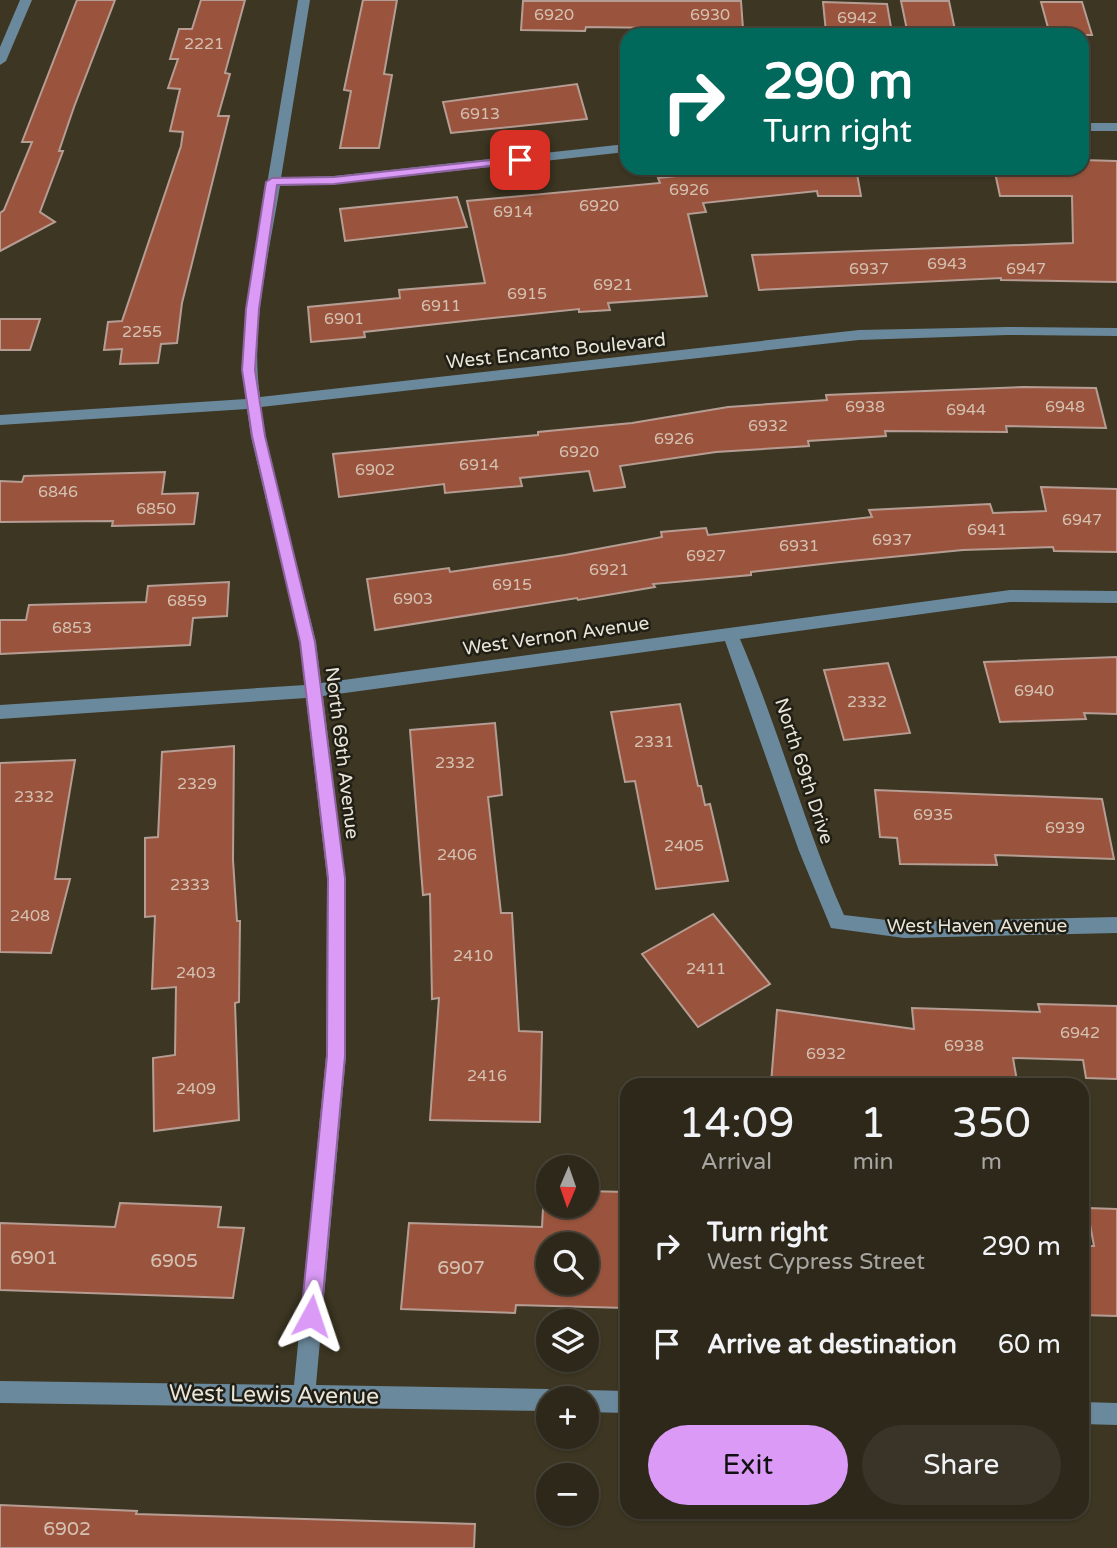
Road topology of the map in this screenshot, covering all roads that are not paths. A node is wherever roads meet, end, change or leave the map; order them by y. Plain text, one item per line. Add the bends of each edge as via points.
1 (26, 0) edge
2 (304, 0) edge
3 (0, 61) edge
4 (1089, 127) edge
5 (1117, 127) edge
6 (620, 149) edge
7 (272, 182) junction
8 (1117, 332) edge
9 (254, 404) junction
10 (0, 420) edge
11 (1117, 597) edge
12 (730, 634) junction
13 (312, 691) junction
14 (0, 712) edge
15 (838, 922) joint
16 (1117, 925) edge
17 (0, 1392) edge
18 (304, 1394) junction
19 (536, 1400) edge
20 (599, 1401) edge
21 (620, 1402) edge
22 (1089, 1413) edge
23 (1117, 1414) edge

1 - 3 street
2 - 7 street, North 69th Avenue
4 - 5 street
6 - 7 street via 334,180
7 - 9 street, North 69th Avenue via 249,342
8 - 9 street, West Encanto Boulevard via 859,335
9 - 10 street, West Encanto Boulevard
9 - 13 street, North 69th Avenue via 308,642
11 - 12 street, West Vernon Avenue via 1010,596
12 - 13 street, West Vernon Avenue
12 - 15 street, North 69th Drive via 755,690 818,879
13 - 14 street, West Vernon Avenue
13 - 18 street, North 69th Avenue via 336,878 336,1056
15 - 16 street, West Haven Avenue via 904,930
17 - 18 street, West Lewis Avenue
18 - 19 street, West Lewis Avenue
20 - 21 street
22 - 23 street

